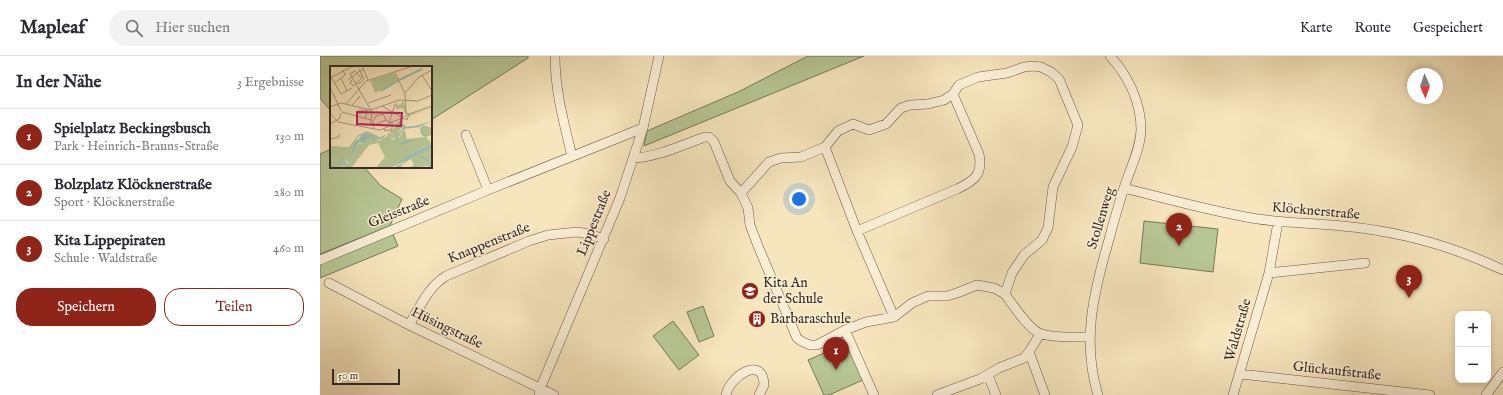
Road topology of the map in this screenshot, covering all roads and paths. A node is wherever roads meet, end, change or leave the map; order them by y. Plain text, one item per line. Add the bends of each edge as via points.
1 (555, 56) edge
2 (659, 56) edge
3 (1110, 56) edge
4 (952, 94) junction
5 (643, 128) junction
6 (466, 135) dead end
7 (825, 147) junction
8 (572, 156) junction
9 (633, 158) junction
10 (1124, 188) junction
11 (488, 190) junction
12 (741, 193) junction
13 (1278, 222) junction
14 (857, 231) junction
15 (604, 239) junction
16 (320, 260) edge
17 (1365, 263) dead end
18 (1503, 270) edge
19 (1269, 273) junction
20 (329, 283) dead end
21 (1005, 294) junction
22 (894, 317) junction
23 (409, 325) junction
24 (845, 330) junction
25 (1040, 334) junction
26 (1089, 337) junction
27 (1029, 352) junction
28 (1503, 372) edge
29 (1240, 374) junction
30 (988, 375) junction
31 (540, 392) edge
32 (944, 394) edge
33 (554, 395) edge
34 (726, 395) edge
35 (759, 395) edge
36 (874, 395) edge
37 (996, 395) edge
38 (1045, 395) edge
39 (1098, 395) edge
40 (1233, 395) edge
41 (1430, 395) edge
42 (1486, 395) edge

1 - 8 street via 557,90
2 - 5 street, Lippestraße
3 - 10 street, Stollenweg via 1126,76 1140,118 1138,145
4 - 7 street via 944,100 901,108 886,124 869,130 853,124 848,126 838,131
4 - 14 street via 980,154 978,175 972,182 957,190
4 - 21 street via 959,85 978,77 1007,73 1024,67 1041,67 1059,79 1078,125 1072,146 1053,187 1048,228 1042,240 1024,255 1012,273
5 - 8 street, Gleisstraße
5 - 9 street, Lippestraße
6 - 11 street
7 - 12 street via 801,157 781,158 769,162
7 - 14 street
8 - 11 street, Gleisstraße
9 - 12 street via 643,158 709,137 714,142 730,181
9 - 15 street, Lippestraße
10 - 13 street, Klöcknerstraße via 1234,215
10 - 26 street, Stollenweg via 1097,281
11 - 16 street, Gleisstraße
12 - 24 street via 748,208 750,225 758,246 797,338 810,346 817,345
13 - 18 street, Klöcknerstraße via 1344,226 1384,232 1426,241
13 - 19 street, Waldstraße
14 - 22 street
15 - 23 street, Knappenstraße via 577,232 548,235 446,276 431,288
15 - 31 street, Lippestraße
17 - 19 street
19 - 29 street, Waldstraße
20 - 23 street, Hüsingstraße
21 - 22 street via 994,288 977,285 952,294 928,296 912,302
21 - 25 street via 1018,313
22 - 24 street via 866,322
23 - 31 street, Hüsingstraße
24 - 36 street
25 - 26 street
25 - 27 street
26 - 39 street, Stollenweg via 1093,378
27 - 30 street via 1024,358
27 - 38 street
28 - 42 street
29 - 40 street, Waldstraße
29 - 41 street, Glückaufstraße
30 - 32 street
30 - 37 street
31 - 33 street, Hüsingstraße
34 - 35 street via 729,387 741,374 753,370 760,374 764,381

